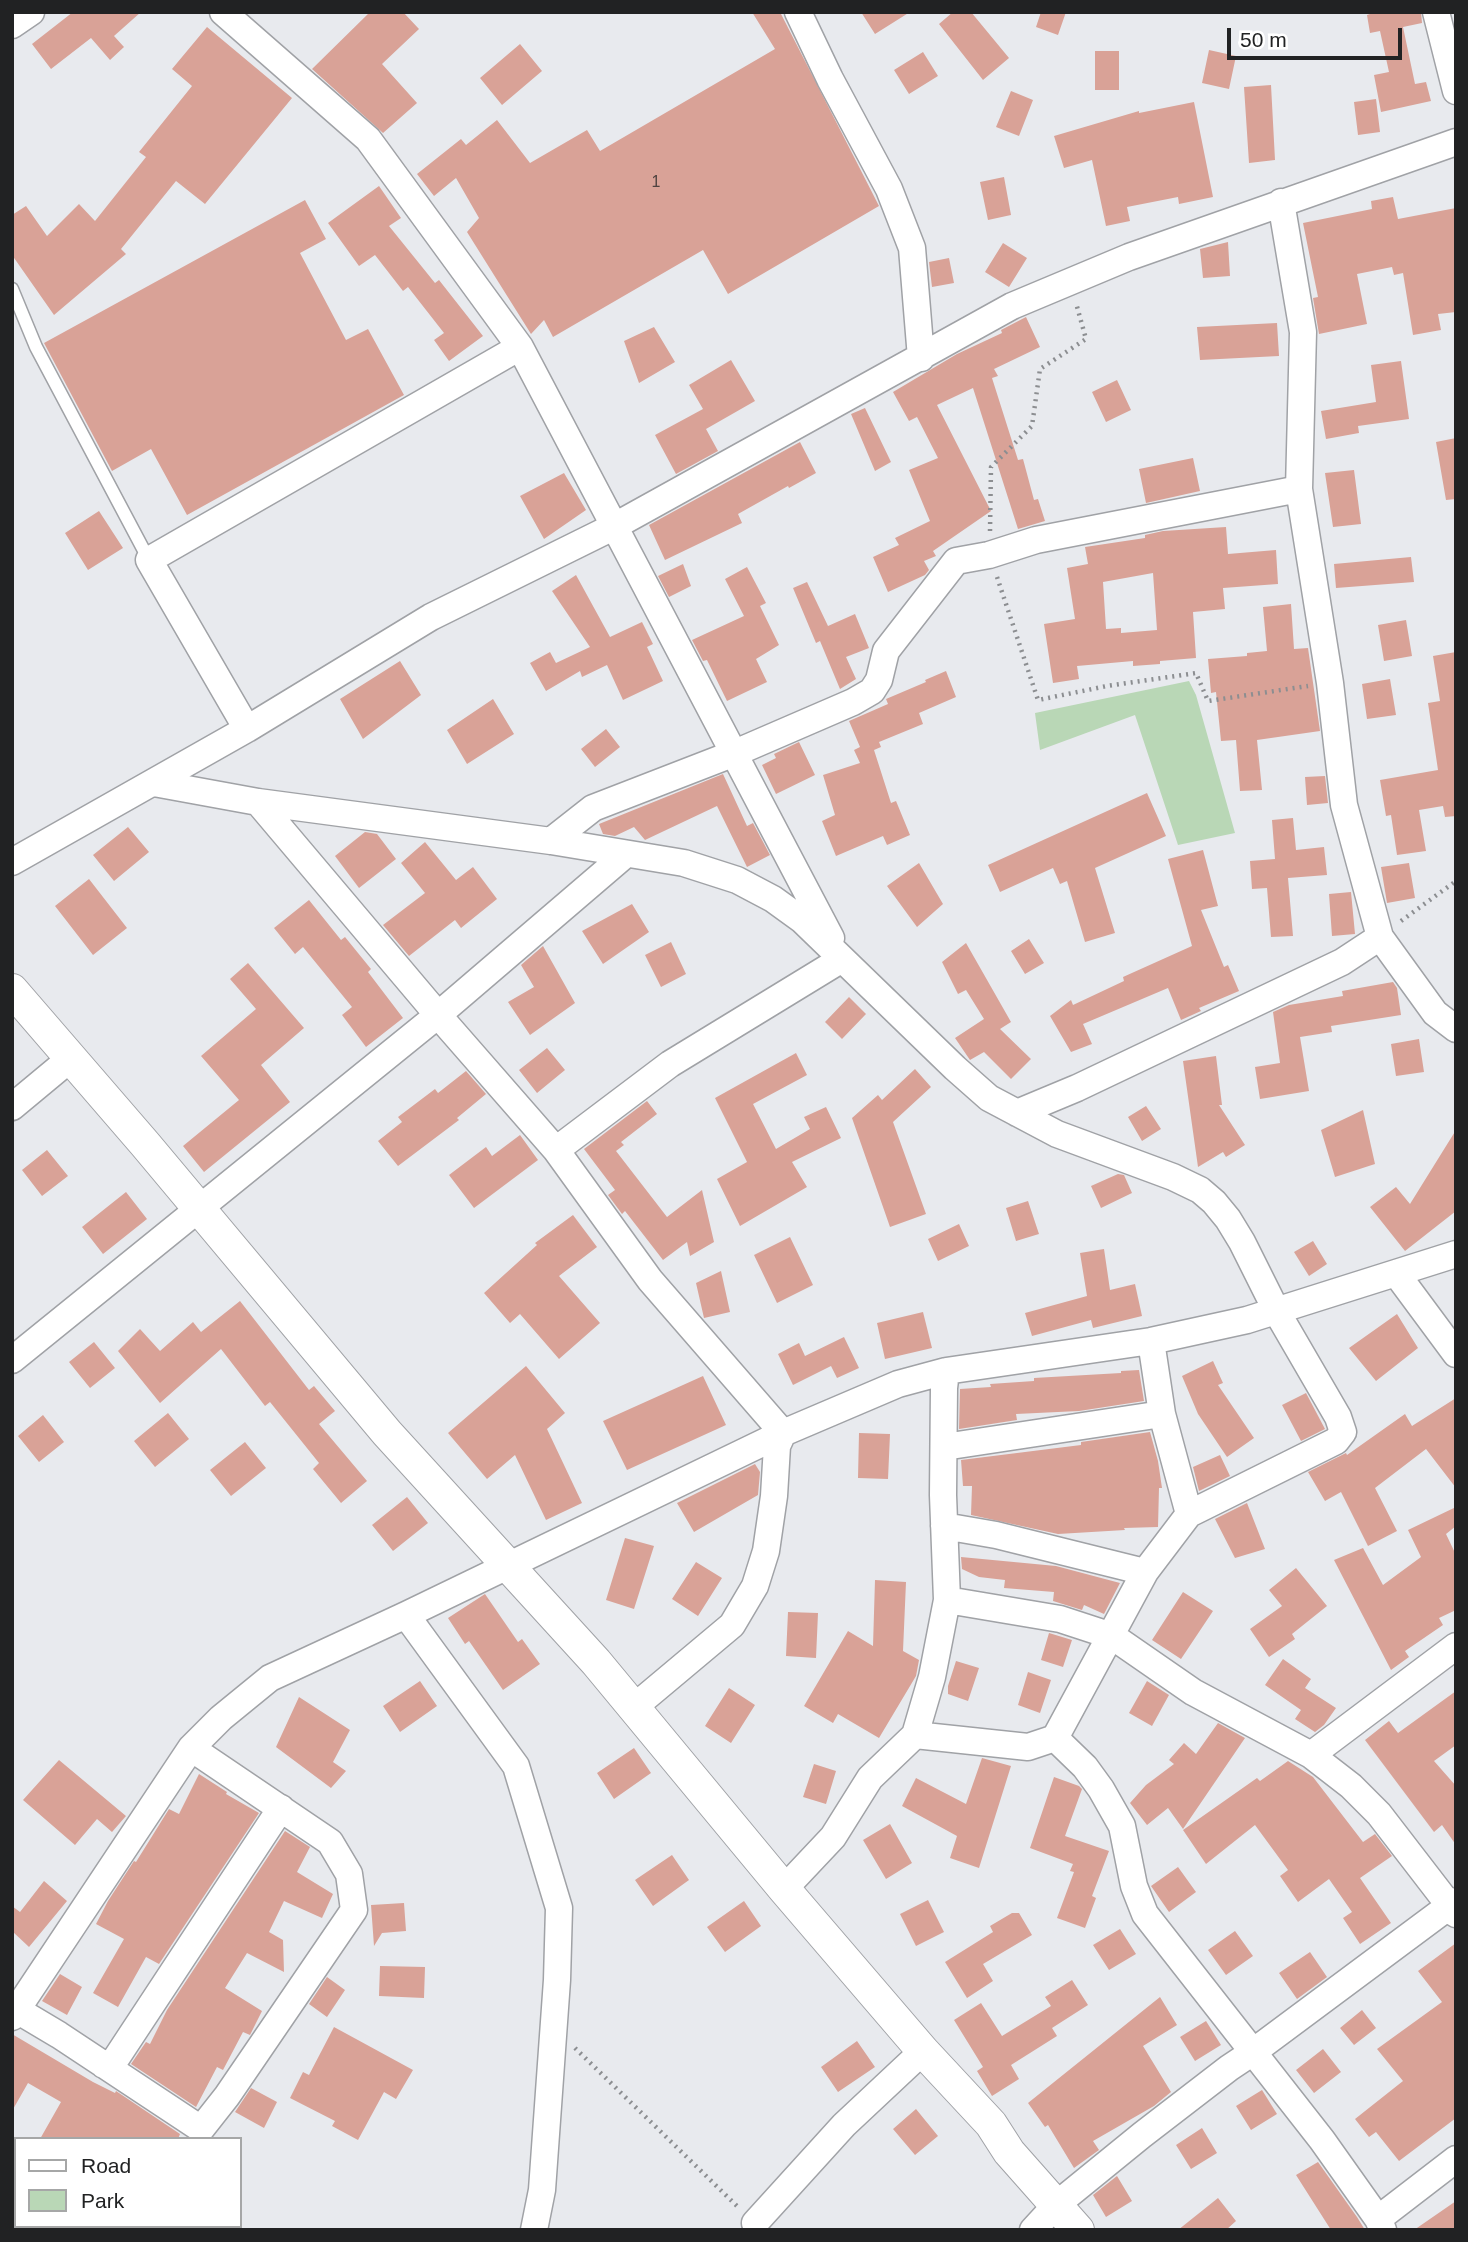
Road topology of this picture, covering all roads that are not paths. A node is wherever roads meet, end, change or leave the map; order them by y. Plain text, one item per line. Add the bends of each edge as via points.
1 (32, 12) edge
2 (223, 12) edge
3 (798, 12) edge
4 (1436, 12) edge
5 (12, 25) edge
6 (1456, 91) edge
7 (1456, 142) edge
8 (1281, 202) junction
9 (12, 289) edge
10 (520, 347) junction
11 (921, 358) junction
12 (1299, 489) junction
13 (613, 527) junction
14 (149, 560) junction
15 (247, 729) junction
16 (735, 753) junction
17 (154, 782) junction
18 (258, 802) junction
19 (551, 841) junction
20 (626, 854) junction
21 (12, 862) edge
22 (1380, 937) junction
23 (842, 959) junction
24 (12, 990) edge
25 (438, 1015) junction
26 (1456, 1029) edge
27 (71, 1058) junction
28 (12, 1107) edge
29 (1017, 1113) junction
30 (556, 1150) junction
31 (198, 1209) junction
32 (1456, 1254) edge
33 (1396, 1273) junction
34 (1277, 1312) junction
35 (1151, 1341) junction
36 (1456, 1354) edge
37 (12, 1360) edge
38 (946, 1371) junction
39 (1162, 1414) junction
40 (783, 1433) junction
41 (944, 1447) junction
42 (1189, 1514) junction
43 (944, 1526) junction
44 (507, 1566) junction
45 (1145, 1572) junction
46 (947, 1600) junction
47 (406, 1615) junction
48 (1112, 1636) junction
49 (1456, 1646) edge
50 (633, 1708) junction
51 (915, 1735) junction
52 (1055, 1738) junction
53 (191, 1748) junction
54 (1311, 1755) junction
55 (281, 1808) junction
56 (784, 1889) junction
57 (1454, 1907) edge
58 (15, 2013) edge
59 (923, 2051) junction
60 (1253, 2052) junction
61 (104, 2065) junction
62 (1456, 2159) edge
63 (1056, 2205) junction
64 (755, 2223) road end
65 (1380, 2225) edge
66 (534, 2230) edge
67 (1033, 2230) edge
68 (1078, 2230) edge

1 - 5 street
2 - 10 street via 368,139
3 - 11 street via 889,189 912,248
4 - 6 street
7 - 8 street
8 - 11 street via 1069,281 1012,306
8 - 12 street via 1303,332
9 - 14 lane via 36,347
10 - 13 street
10 - 14 street
11 - 13 street
12 - 16 street via 1036,540 956,561 886,652 872,691
12 - 22 street via 1345,805
13 - 15 street via 431,618
13 - 16 street
14 - 15 street
15 - 17 street
16 - 19 street via 593,808
16 - 23 street
17 - 18 street
17 - 21 street
18 - 19 street
18 - 25 street
19 - 20 street
20 - 23 street via 684,863 737,880 802,920
20 - 25 street
22 - 26 street via 1435,1013
22 - 29 street via 1342,962
23 - 29 street via 989,1098
23 - 30 street via 670,1063
24 - 27 street
25 - 30 street
25 - 31 street
27 - 28 street
27 - 31 street
29 - 34 street via 1200,1190 1228,1219
30 - 40 street via 650,1280
31 - 37 street
31 - 44 street via 387,1433
32 - 33 street
33 - 34 street
33 - 36 street
34 - 35 street
34 - 42 street via 1343,1432 1336,1441
35 - 38 street
35 - 39 street
38 - 40 street via 898,1384
38 - 41 street
39 - 41 street
39 - 42 street
40 - 44 street
40 - 50 street via 777,1446 766,1551 755,1587 732,1625
41 - 43 street
42 - 45 street
43 - 45 street
43 - 46 street
44 - 47 street
44 - 50 street
45 - 48 street
46 - 48 street via 1060,1619
46 - 51 street
47 - 53 street via 270,1678
47 - 66 street via 516,1766 559,1908 542,2190
48 - 52 street
48 - 54 street via 1193,1692
49 - 54 street
50 - 56 street
51 - 52 street via 1028,1747
51 - 56 street via 870,1778 833,1837
52 - 60 street via 1101,1788 1122,1826 1134,1886 1145,1914
53 - 55 street
53 - 58 street
54 - 57 street via 1379,1814
55 - 61 street via 115,2060
55 - 61 street via 330,1842 349,1874 354,1910 227,2096 201,2129
56 - 59 street
57 - 60 street
58 - 61 street
59 - 63 street via 991,2124
59 - 64 street via 844,2125
60 - 63 street
60 - 65 street via 1322,2140
62 - 65 street
63 - 67 street
63 - 68 street

